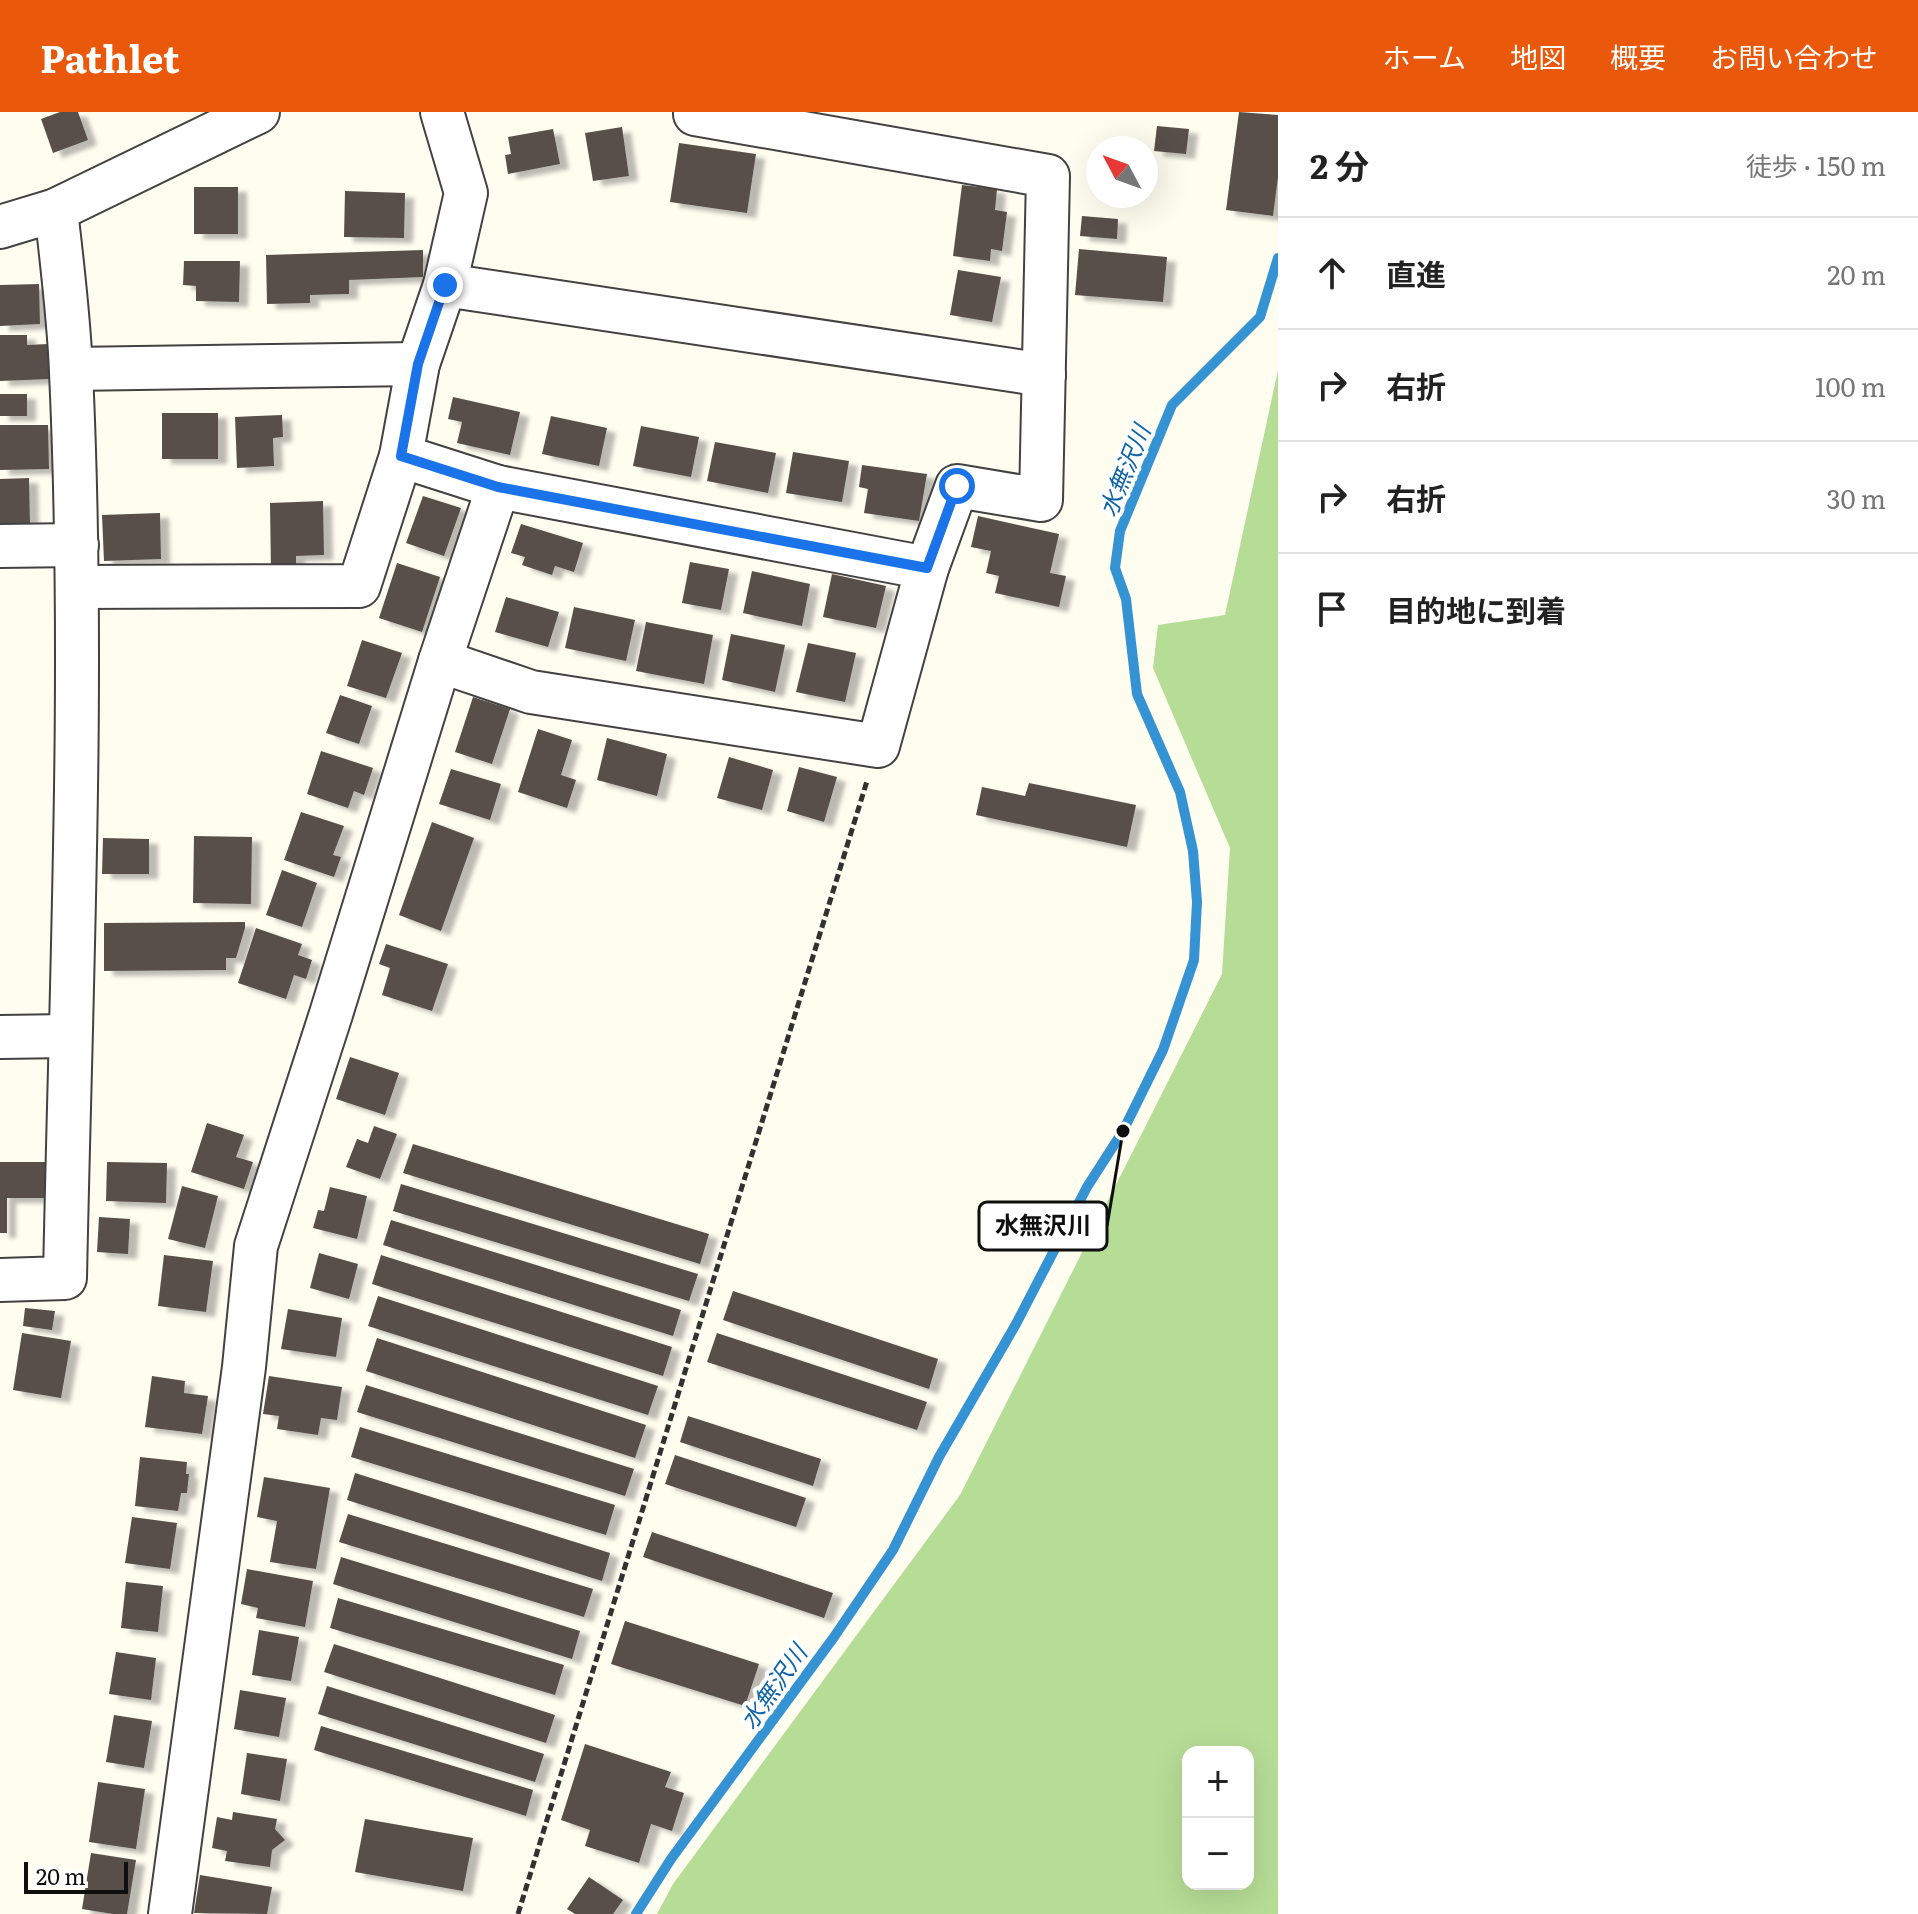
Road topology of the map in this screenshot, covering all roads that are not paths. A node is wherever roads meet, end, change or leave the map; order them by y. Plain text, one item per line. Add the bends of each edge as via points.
1 (258, 112) edge
2 (442, 112) edge
3 (695, 112) edge
4 (56, 210) junction
5 (0, 227) edge
6 (445, 285) junction
7 (418, 364) junction
8 (71, 369) junction
9 (1044, 375) junction
10 (401, 456) junction
11 (498, 487) junction
12 (77, 545) junction
13 (0, 546) edge
14 (927, 568) junction
15 (77, 587) junction
16 (440, 661) junction
17 (69, 1036) junction
18 (0, 1037) edge
19 (0, 1280) edge
20 (170, 1914) edge

1 - 4 street
2 - 6 street via 466,193
3 - 9 street via 1048,176
4 - 5 street
4 - 8 street
6 - 7 street
6 - 9 street
7 - 8 street
7 - 10 street
8 - 12 street
9 - 14 street via 1041,500 957,486
10 - 11 street
10 - 15 street via 359,586
11 - 14 street
11 - 16 street
12 - 13 street
12 - 15 street
14 - 16 street via 878,746 531,692
15 - 17 street
16 - 20 street via 256,1246
17 - 18 street
17 - 19 street via 65,1278

